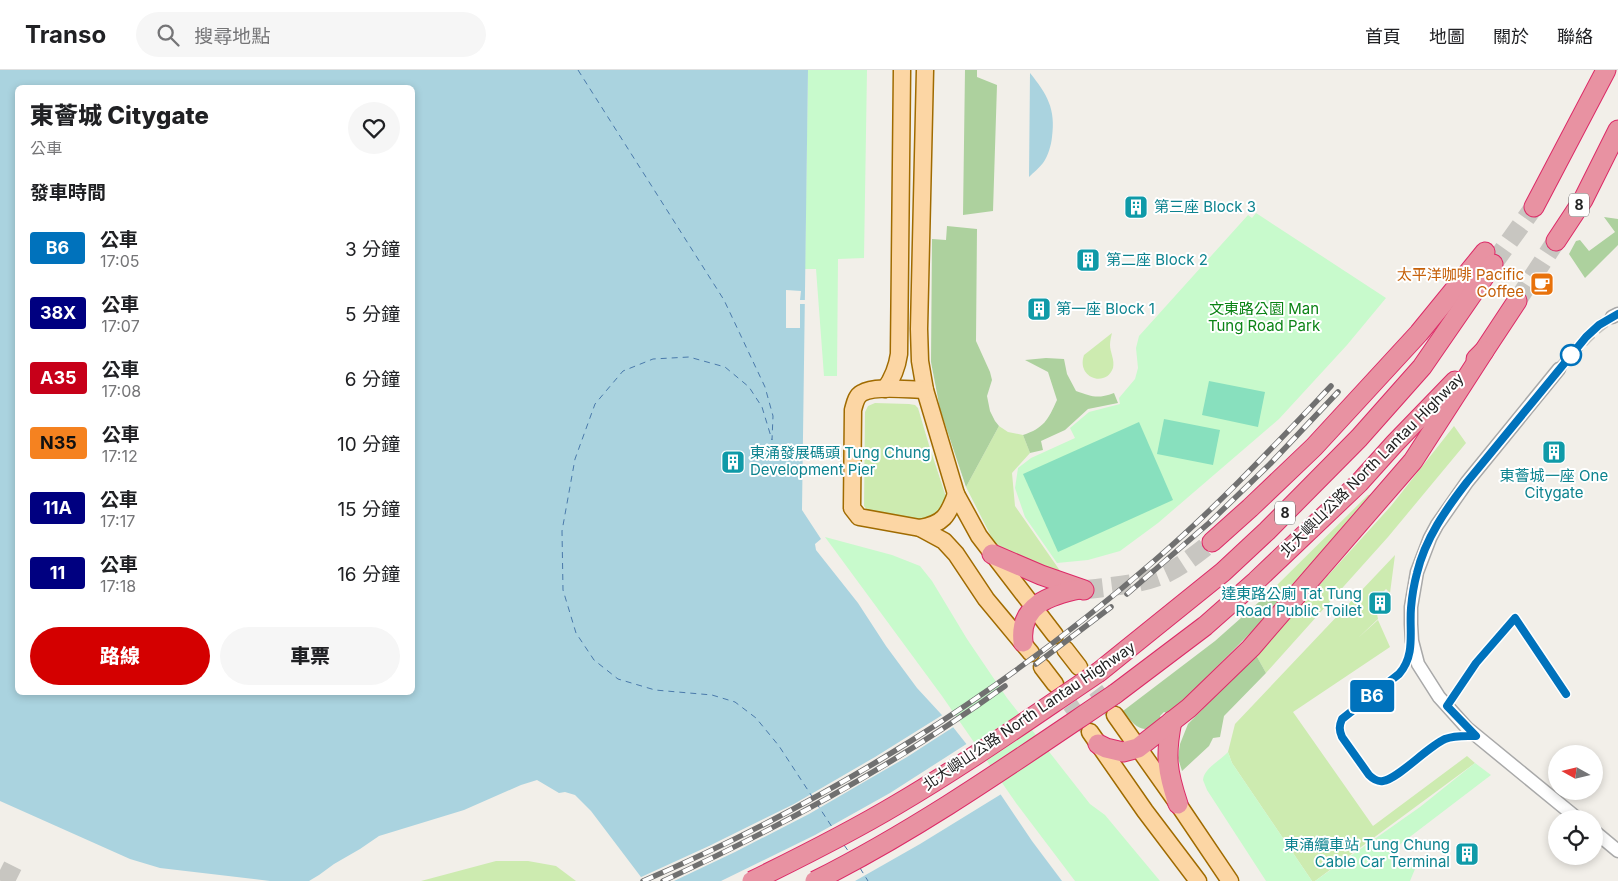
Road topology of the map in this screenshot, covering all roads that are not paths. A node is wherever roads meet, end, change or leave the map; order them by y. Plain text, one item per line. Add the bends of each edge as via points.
1 (902, 70) edge
2 (925, 70) edge
3 (1606, 70) edge
4 (1618, 130) edge
5 (1531, 203) tunnel mouth
6 (1556, 241) tunnel mouth
7 (1517, 301) tunnel mouth
8 (1484, 351) junction
9 (1559, 369) tunnel mouth
10 (885, 389) junction
11 (925, 390) junction
12 (956, 494) junction
13 (920, 528) junction
14 (1212, 542) tunnel mouth
15 (992, 554) junction
16 (1034, 609) junction
17 (1055, 635) dead end
18 (1027, 647) joint
19 (1065, 649) dead end
20 (1042, 667) dead end
21 (1078, 667) tunnel mouth
22 (1056, 684) tunnel mouth
23 (1115, 715) tunnel mouth
24 (1172, 721) junction
25 (1094, 738) joint
26 (1138, 748) junction
27 (1178, 804) junction
28 (1567, 810) edge
29 (1603, 838) edge
30 (1618, 851) edge
31 (752, 881) edge
32 (815, 881) edge
33 (1198, 881) edge
34 (1230, 881) edge

1 - 10 main road via 899,354 897,368
2 - 11 main road via 919,329
3 - 5 highway via 1565,149
4 - 6 highway, 8 via 1583,200
7 - 8 highway, 北大嶼山公路 North Lantau Highway / 8
8 - 24 highway via 1403,473 1251,648
8 - 32 highway, 北大嶼山公路 North Lantau Highway / 8, bridge via 1359,483 1205,626 1115,694 984,783 912,828
9 - 28 street via 1458,494 1434,531 1417,572 1411,624 1418,664 1439,697 1467,728
10 - 11 main road
10 - 13 main road via 863,392 855,402 852,508 858,517
11 - 12 main road
12 - 13 main road via 944,518 934,526
12 - 15 main road
13 - 18 main road via 951,546 986,599
14 - 31 highway, 北大嶼山公路 North Lantau Highway / 8, bridge via 1320,440 1489,258 1422,367 1359,438 1223,572 1099,672 967,760 822,848
15 - 16 main road
15 - 16 highway via 1082,590 1052,596
16 - 17 main road
16 - 18 highway via 1024,625
19 - 21 main road
20 - 22 main road
23 - 26 main road
24 - 26 highway
24 - 27 highway via 1167,757
25 - 26 highway via 1106,748 1123,752
25 - 33 main road
26 - 27 main road
27 - 34 main road
29 - 30 street

